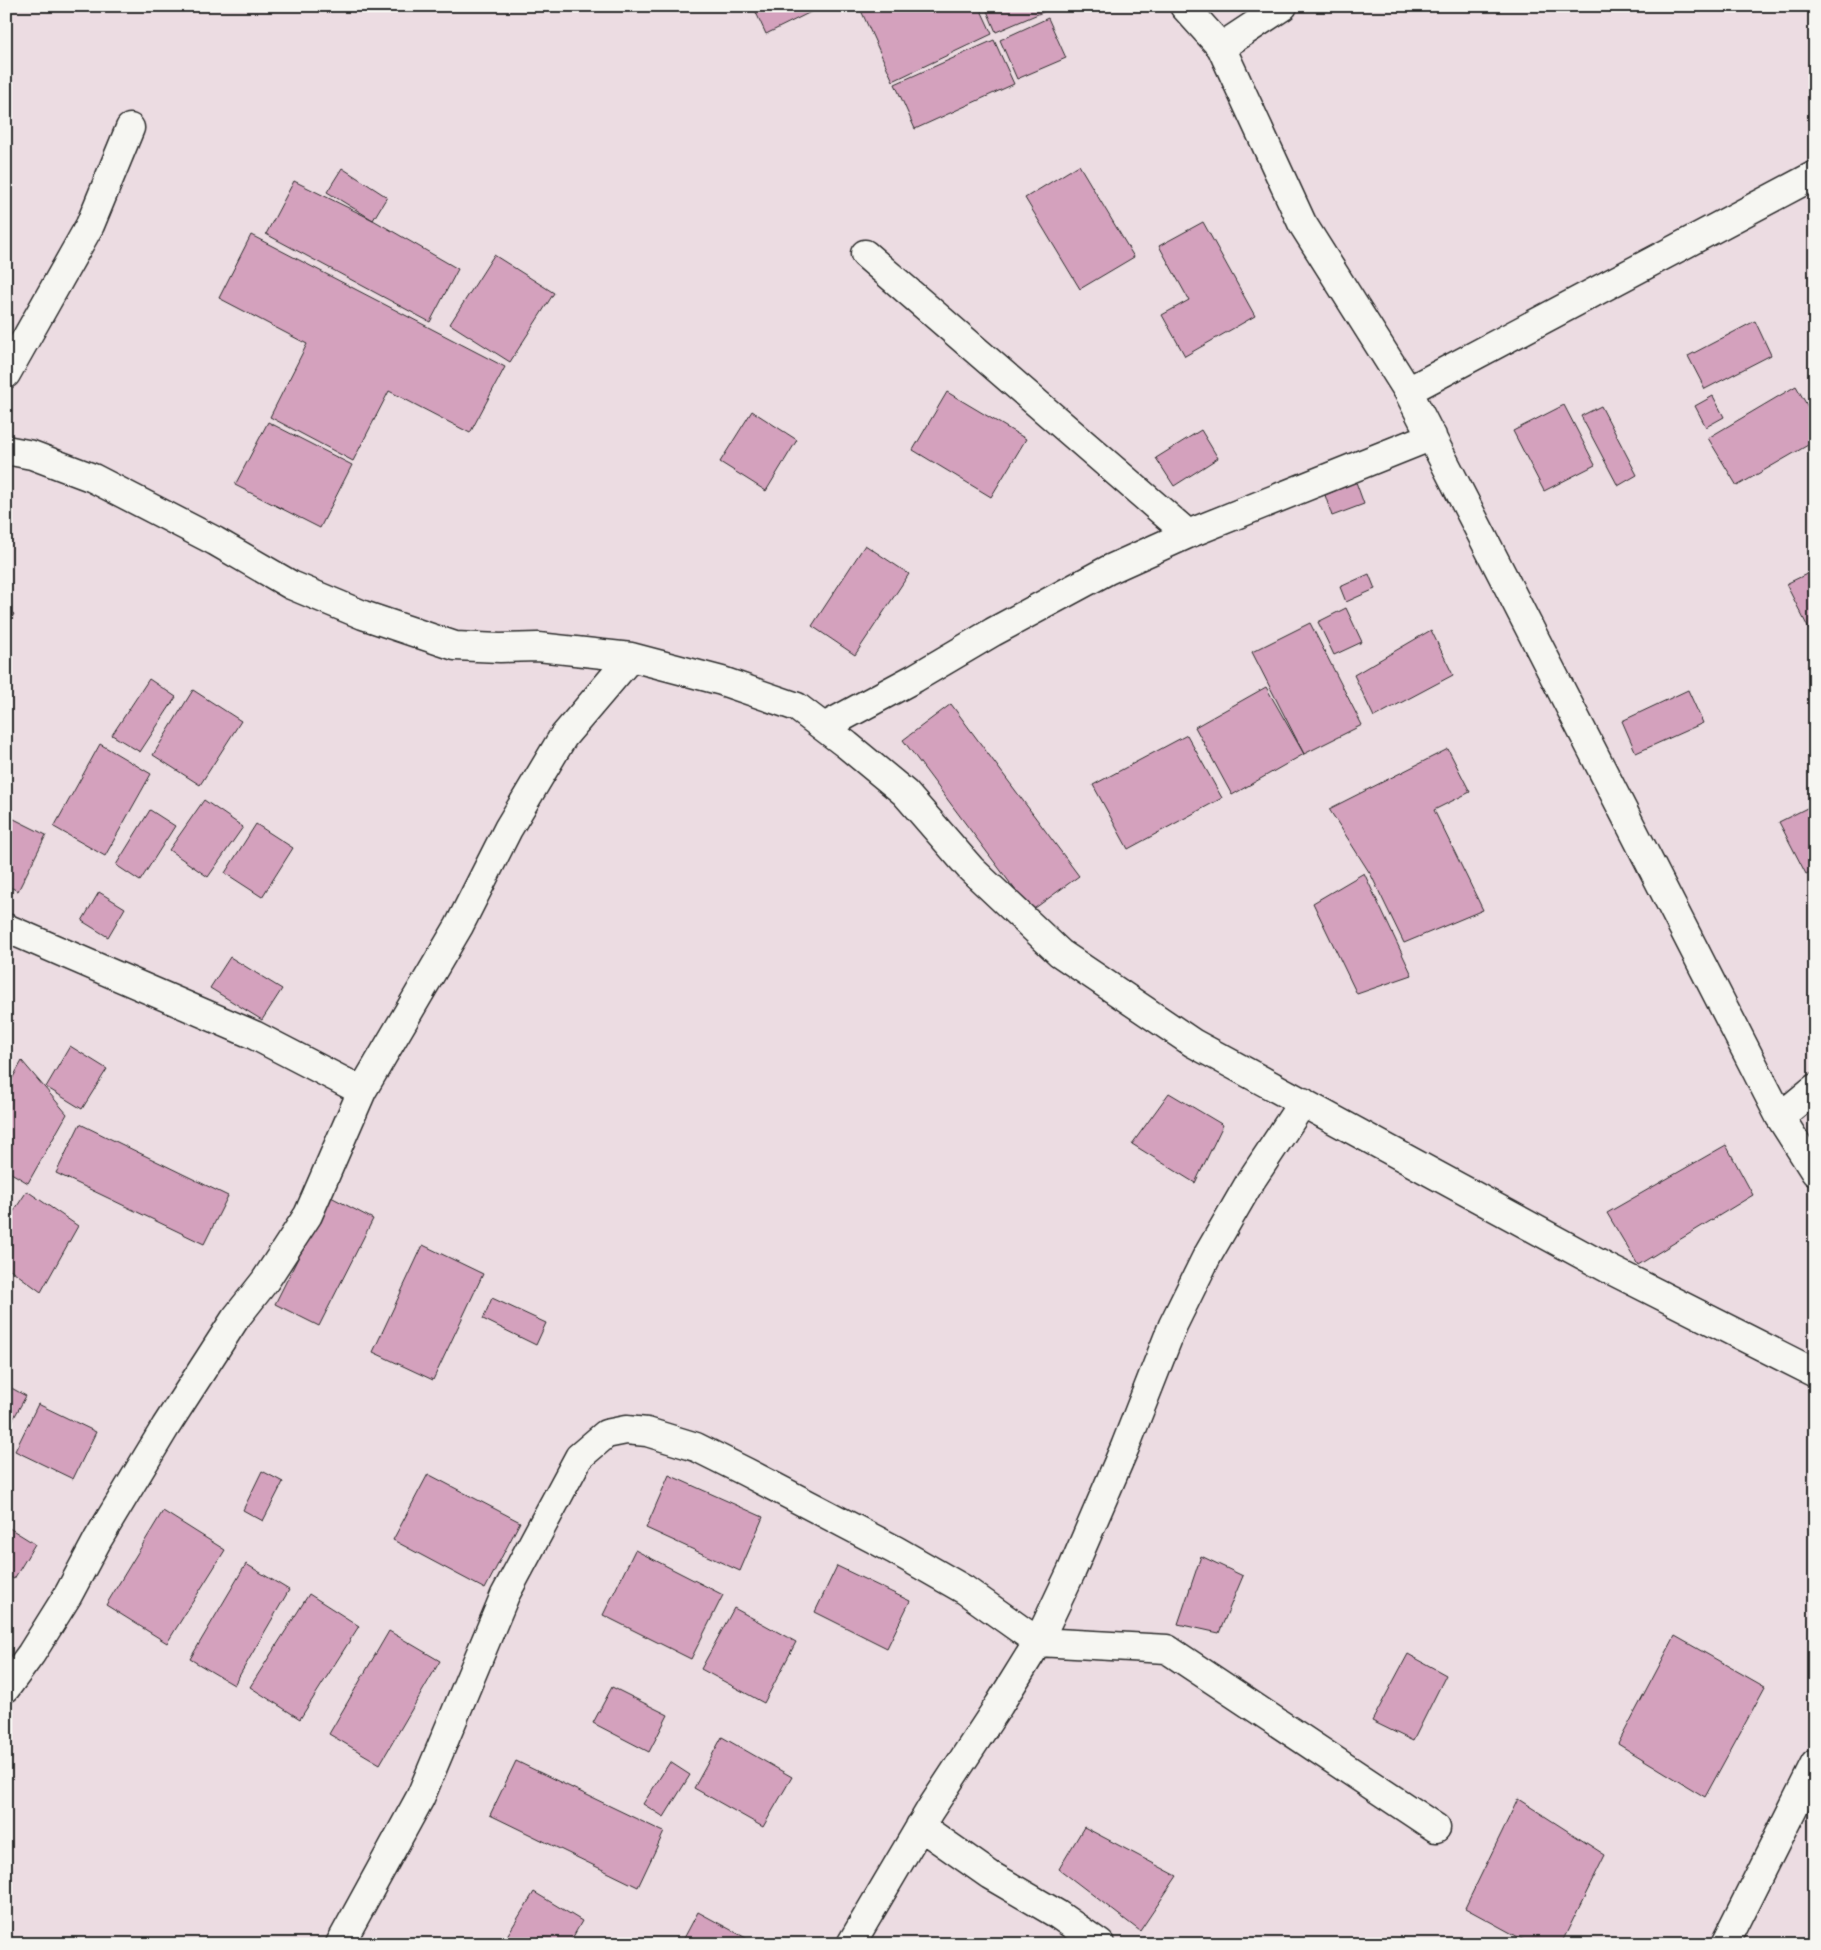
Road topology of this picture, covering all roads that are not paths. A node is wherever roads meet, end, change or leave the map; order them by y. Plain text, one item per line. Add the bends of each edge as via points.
1 (1184, 6) edge
2 (1283, 6) edge
3 (1221, 47) junction
4 (130, 128) dead end
5 (1815, 175) edge
6 (865, 254) dead end
7 (6, 374) edge
8 (1408, 391) junction
9 (1432, 436) junction
10 (6, 450) edge
11 (1188, 534) junction
12 (631, 657) junction
13 (824, 727) junction
14 (6, 928) edge
15 (1815, 1088) edge
16 (362, 1091) junction
17 (1302, 1102) junction
18 (1780, 1117) junction
19 (1815, 1172) edge
20 (1815, 1373) edge
21 (1038, 1642) junction
22 (6, 1688) edge
23 (1815, 1764) edge
24 (920, 1826) junction
25 (1436, 1828) dead end
26 (340, 1944) edge
27 (851, 1944) edge
28 (1100, 1944) edge
29 (1725, 1944) edge

1 - 3 street
2 - 3 street
3 - 8 street via 1302,223
4 - 7 street via 90,225
5 - 8 street
6 - 11 street
8 - 9 street
9 - 11 street
9 - 18 street
10 - 12 street via 32,455 93,478 215,541 291,585 363,616 455,646 538,647
11 - 13 street via 1108,570
12 - 13 street via 722,681 796,707
12 - 16 street via 563,737 508,829 459,926
13 - 17 street via 905,793 971,869 1060,953 1193,1043
14 - 16 street via 254,1035
15 - 18 street
16 - 22 street via 308,1215 166,1426 68,1595
17 - 20 street via 1607,1268
17 - 21 street via 1206,1258 1173,1325 1125,1448
18 - 19 street
21 - 24 street
21 - 25 street via 1167,1650
21 - 26 street via 965,1590 896,1550 704,1451 647,1432 626,1430 606,1434 579,1457 505,1594 420,1798
23 - 29 street
24 - 27 street
24 - 28 street

